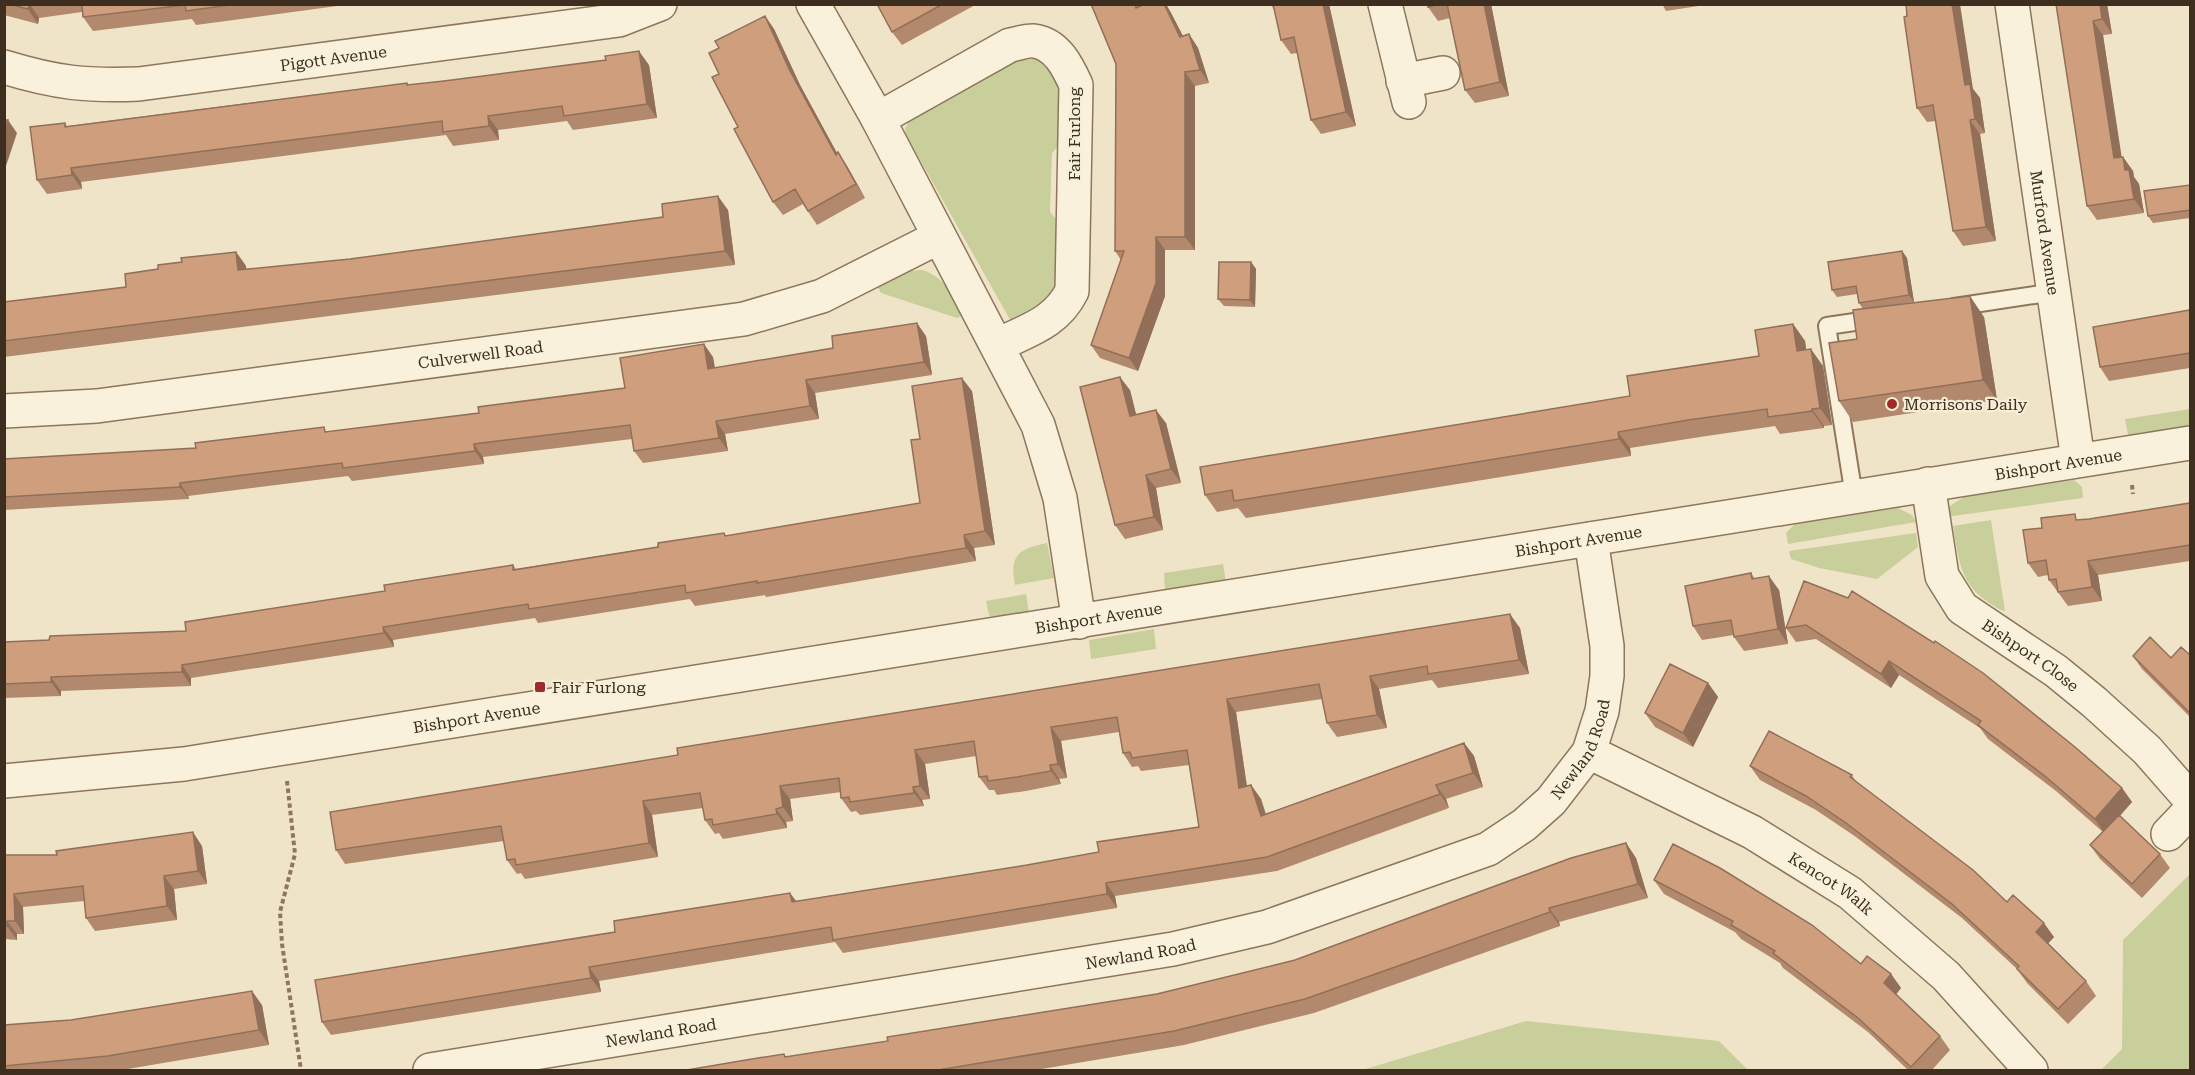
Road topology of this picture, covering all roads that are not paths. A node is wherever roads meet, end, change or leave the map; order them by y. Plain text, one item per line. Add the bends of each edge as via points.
1 (660, 4) edge
2 (813, 4) edge
3 (1385, 4) edge
4 (2012, 4) edge
5 (4, 67) edge
6 (1443, 73) dead end
7 (878, 119) junction
8 (939, 237) junction
9 (2054, 292) junction
10 (1941, 309) edge
11 (1895, 316) edge
12 (998, 345) junction
13 (4, 411) edge
14 (2190, 443) edge
15 (2078, 460) junction
16 (1928, 484) junction
17 (1854, 496) junction
18 (1591, 539) junction
19 (1079, 622) junction
20 (1589, 752) junction
21 (4, 781) edge
22 (2190, 799) edge
23 (2190, 811) edge
24 (2168, 834) dead end
25 (430, 1071) edge
26 (2031, 1071) edge

1 - 5 street, Pigott Avenue via 619,20 139,84 94,86 48,81
2 - 7 street
3 - 6 street via 1406,92
4 - 9 street, Murford Avenue
7 - 8 street
7 - 12 street, Fair Furlong via 1011,45 1034,41 1055,50 1068,66 1076,85 1072,291 1054,317
8 - 12 street
8 - 13 street, Culverwell Road via 822,296 744,319 97,405
9 - 10 lane
9 - 15 street, Murford Avenue
11 - 17 lane via 1827,326
12 - 19 street via 1038,425 1060,498
14 - 15 street, Bishport Avenue
15 - 16 street, Bishport Avenue
16 - 17 street, Bishport Avenue
16 - 22 street, Bishport Close via 1942,576 1962,608 2056,671 2094,702 2147,750
17 - 18 street, Bishport Avenue
18 - 19 street, Bishport Avenue
18 - 20 street, Newland Road via 1607,646 1607,676 1602,711
19 - 21 street, Bishport Avenue via 184,764
20 - 25 street, Newland Road via 1551,801 1488,849 1268,927 1173,949
20 - 26 street, Kencot Walk via 1752,832 1850,893 1946,976
23 - 24 street

